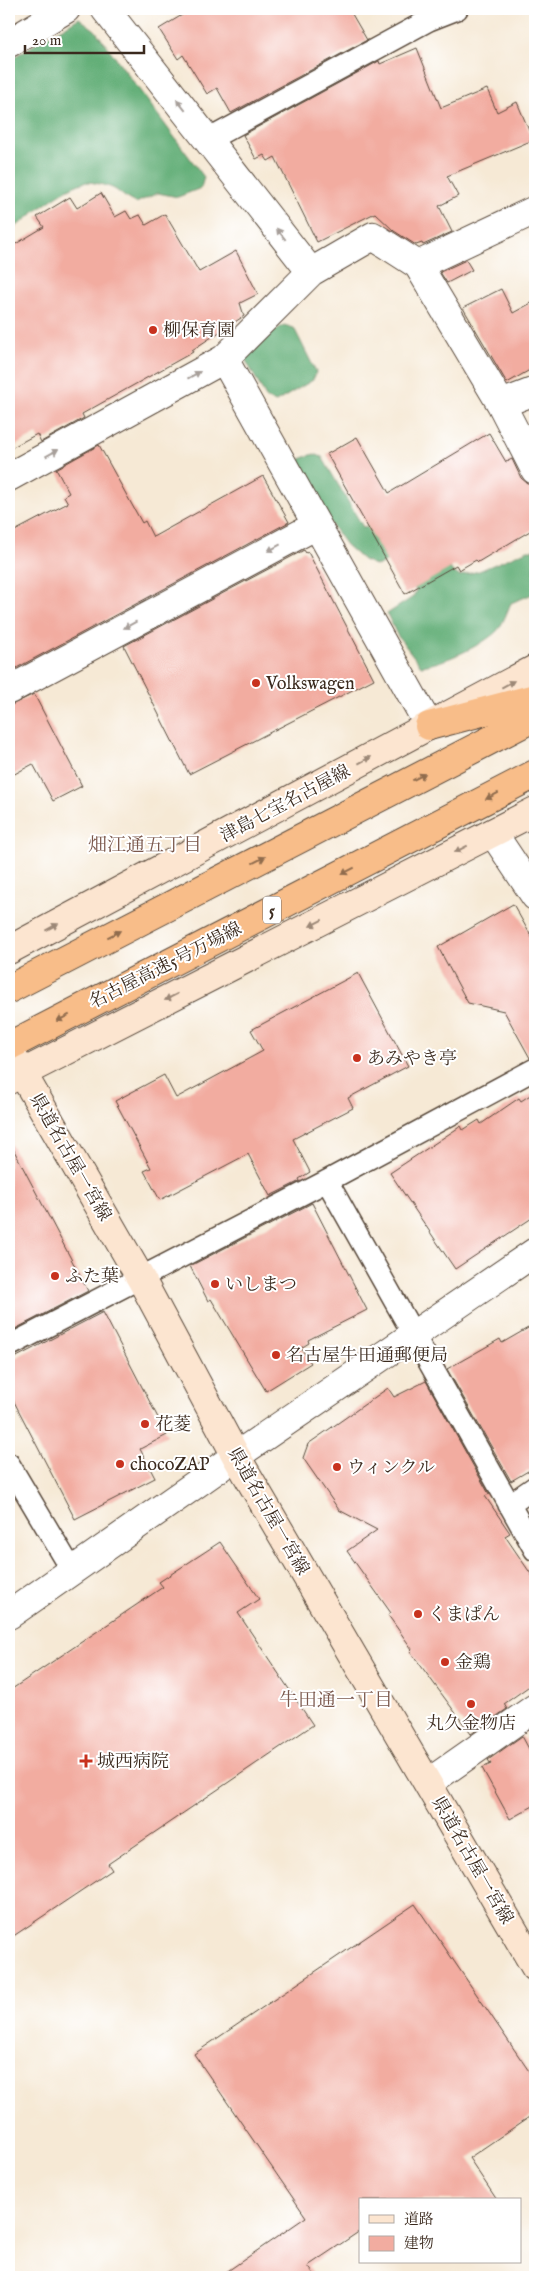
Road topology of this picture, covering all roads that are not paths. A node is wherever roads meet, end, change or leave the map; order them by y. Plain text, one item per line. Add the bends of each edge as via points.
1 (66, 9) edge
2 (105, 9) edge
3 (457, 9) edge
4 (9, 43) edge
5 (208, 140) junction
6 (535, 210) edge
7 (418, 265) junction
8 (311, 272) junction
9 (224, 359) junction
10 (535, 391) edge
11 (501, 404) junction
12 (535, 470) edge
13 (9, 477) edge
14 (317, 525) junction
15 (535, 669) edge
16 (9, 690) edge
17 (535, 698) edge
18 (535, 717) edge
19 (429, 726) junction
20 (535, 774) edge
21 (535, 811) edge
22 (493, 832) junction
23 (535, 896) edge
24 (9, 950) edge
25 (9, 989) edge
26 (9, 1048) edge
27 (535, 1069) edge
28 (16, 1077) edge
29 (327, 1182) junction
30 (535, 1252) edge
31 (141, 1279) junction
32 (414, 1335) junction
33 (9, 1346) edge
34 (236, 1456) junction
35 (9, 1464) edge
36 (535, 1487) edge
37 (510, 1505) junction
38 (535, 1550) edge
39 (72, 1572) junction
40 (9, 1615) edge
41 (535, 1708) edge
42 (428, 1783) junction
43 (535, 1967) edge

1 - 4 street
5 -> 2 street
3 - 5 lane via 421,25
8 -> 5 street
6 - 7 street
7 - 8 street via 374,236
7 - 11 street
8 - 9 street
13 -> 9 street
9 - 14 street
10 - 11 street
11 - 12 street
14 -> 16 street
14 - 19 street
19 -> 15 main road, 津島七宝名古屋線
17 - 19 highway
25 -> 18 highway
24 -> 19 main road, 津島七宝名古屋線
20 -> 26 highway, 名古屋高速5号万場線 / 5
21 - 22 main road
22 - 23 street
22 -> 28 main road
26 - 28 main road, 県道名古屋一宮線
27 - 29 lane
28 - 31 main road, 県道名古屋一宮線
29 - 31 lane
29 - 32 lane
30 - 32 street
31 - 33 lane
31 - 34 main road, 県道名古屋一宮線
32 - 34 street
32 - 37 lane
34 - 39 street
34 - 42 main road, 県道名古屋一宮線
35 - 39 lane
36 - 37 lane
37 - 38 lane
39 - 40 street
41 - 42 street
42 - 43 main road, 県道名古屋一宮線

